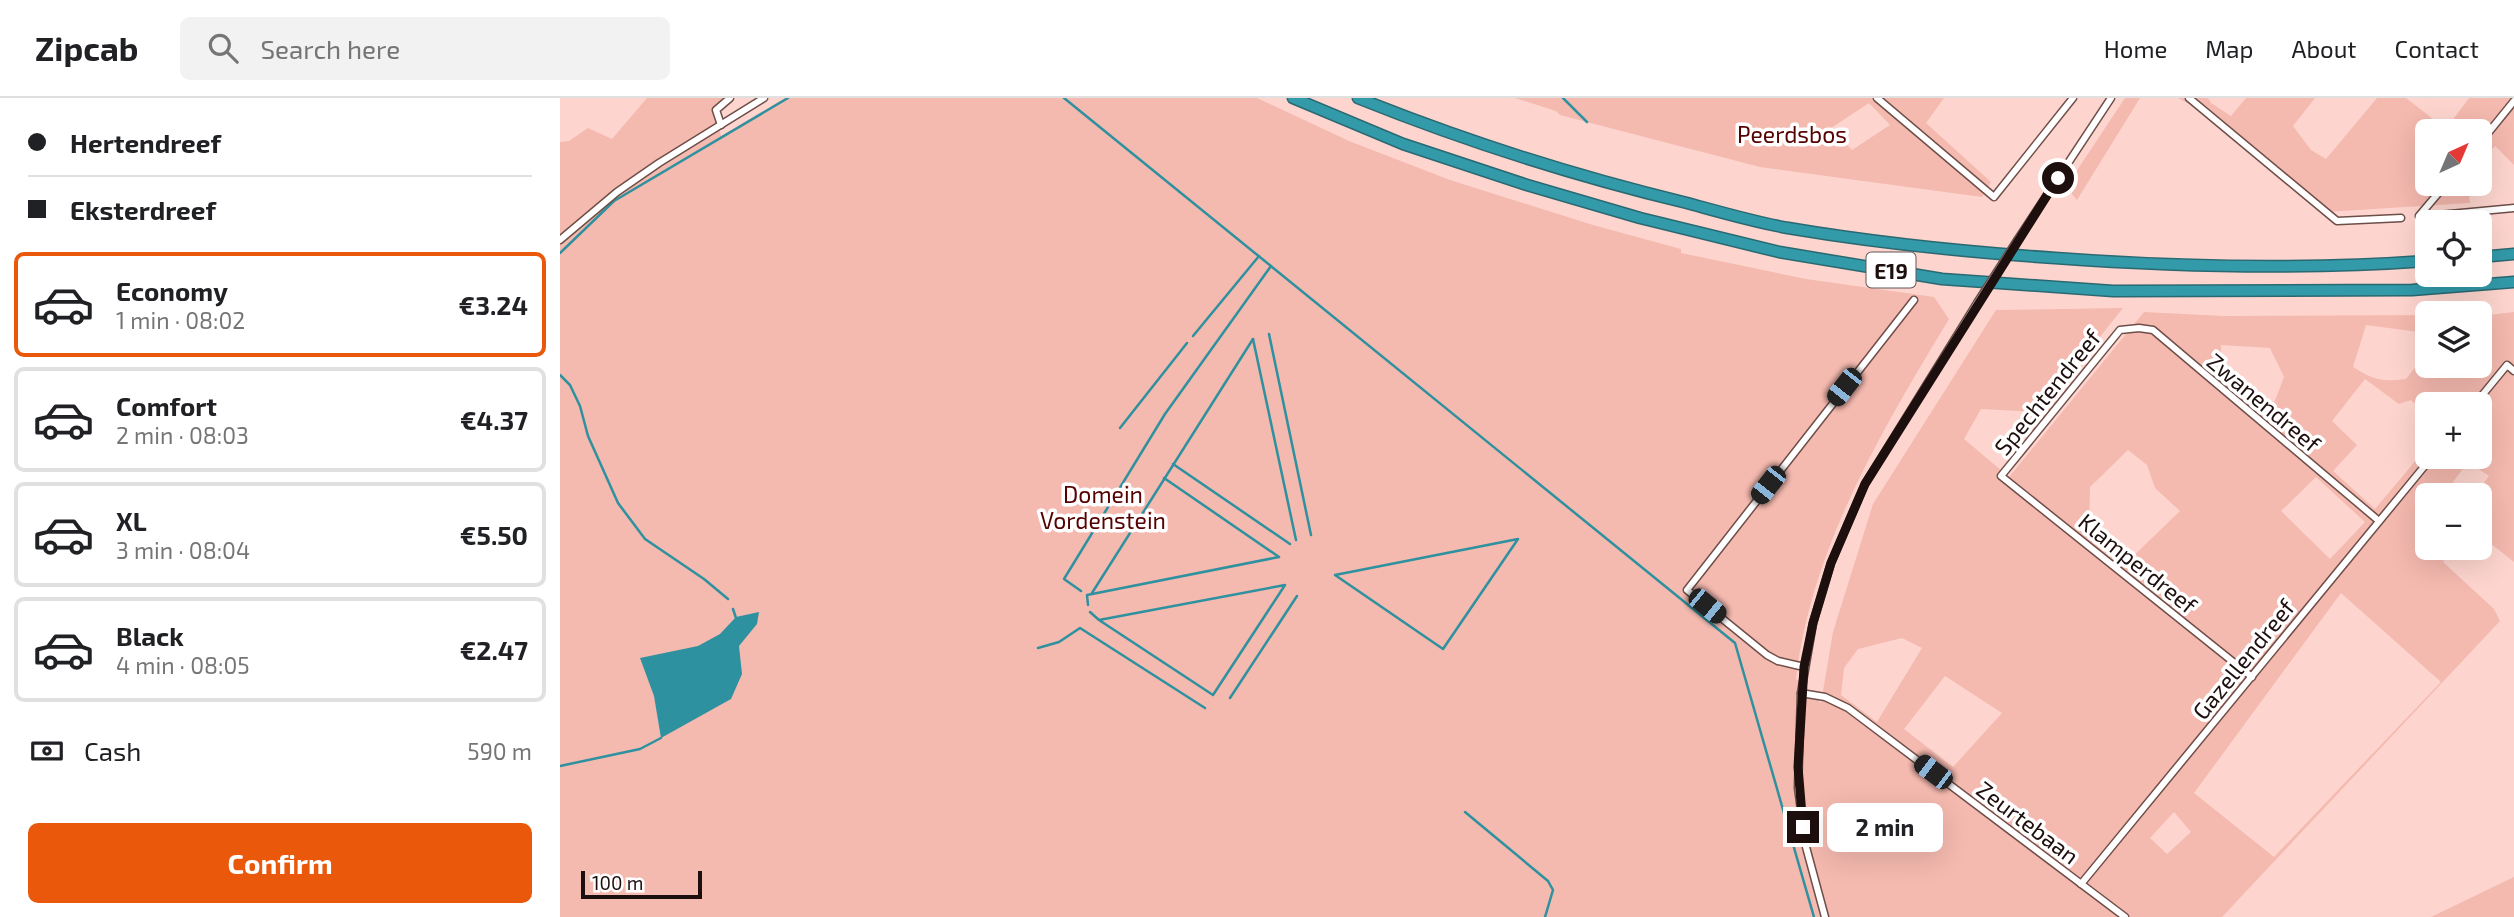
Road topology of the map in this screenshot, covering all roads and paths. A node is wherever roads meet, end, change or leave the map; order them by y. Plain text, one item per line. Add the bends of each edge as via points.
1 (730, 98) edge
2 (764, 98) edge
3 (1293, 98) edge
4 (1358, 98) edge
5 (1877, 98) edge
6 (2073, 98) edge
7 (2111, 98) edge
8 (2189, 98) edge
9 (2514, 101) edge
10 (721, 125) junction
11 (2492, 128) edge
12 (2436, 196) edge
13 (2514, 208) edge
14 (2425, 210) edge
15 (2492, 210) edge
16 (2401, 218) dead end
17 (560, 240) edge
18 (2514, 254) edge
19 (2492, 256) edge
20 (2415, 262) edge
21 (2514, 282) edge
22 (1914, 300) dead end
23 (2120, 330) joint
24 (2514, 371) edge
25 (2485, 392) edge
26 (2422, 469) edge
27 (2001, 476) joint
28 (2379, 521) junction
29 (1804, 667) junction
30 (2252, 677) junction
31 (1801, 694) junction
32 (2081, 884) junction
33 (1825, 917) edge
34 (2125, 917) edge

1 - 10 street via 716,110
2 - 10 street
3 - 21 highway, E19 via 1403,145 1640,218 1780,252 1942,279 2113,291 2412,290
4 - 20 highway, E19 via 1532,161 1785,228 1946,251 2120,263 2265,268
5 - 6 street via 1994,197
7 - 29 street, bridge via 1865,484 1831,563
8 - 16 street via 2337,221
9 - 11 street
10 - 17 street via 617,192
12 - 14 street
13 - 15 street
18 - 19 highway
22 - 29 street via 1687,590 1778,662
23 - 27 street, Spechtendreef
23 - 28 street, Zwanendreef via 2153,330
24 - 25 street via 2507,365
26 - 28 street, Gazellendreef
27 - 30 street, Klamperdreef
28 - 30 street, Gazellendreef
29 - 31 street
30 - 32 street, Gazellendreef
31 - 32 street, Zeurtebaan via 1825,697 1848,708
31 - 33 street via 1798,788 1806,847
32 - 34 street, Zeurtebaan

